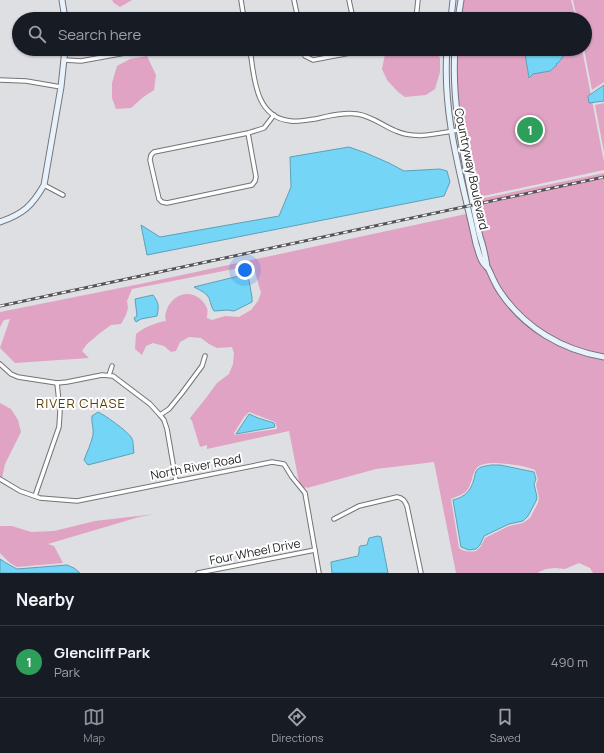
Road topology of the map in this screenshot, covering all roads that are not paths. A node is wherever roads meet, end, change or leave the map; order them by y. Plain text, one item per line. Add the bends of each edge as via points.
1 (62, 0) edge
2 (241, 0) edge
3 (294, 0) edge
4 (349, 0) edge
5 (418, 0) edge
6 (453, 0) edge
7 (460, 0) edge
8 (64, 12) edge
9 (243, 12) edge
10 (297, 12) edge
11 (352, 12) edge
12 (417, 12) edge
13 (451, 12) edge
14 (459, 12) edge
15 (64, 56) edge
16 (108, 56) edge
17 (251, 56) edge
18 (305, 56) edge
19 (331, 56) edge
20 (447, 56) edge
21 (455, 56) edge
22 (64, 60) junction
23 (0, 80) edge
24 (61, 87) junction
25 (274, 115) junction
26 (459, 130) junction
27 (451, 131) junction
28 (248, 133) junction
29 (44, 185) junction
30 (62, 195) dead end
31 (0, 222) edge
32 (487, 267) junction
33 (205, 356) dead end
34 (604, 357) edge
35 (0, 364) edge
36 (112, 366) dead end
37 (109, 375) junction
38 (57, 383) junction
39 (160, 415) junction
40 (0, 479) edge
41 (176, 481) junction
42 (35, 496) junction
43 (334, 518) dead end
44 (315, 550) junction
45 (198, 573) edge
46 (319, 573) edge
47 (421, 573) edge

1 - 8 street
2 - 9 street
3 - 10 street
4 - 11 street
5 - 12 street
6 - 13 street
7 - 14 street
15 - 22 street
16 - 22 street via 81,61
17 - 25 street via 257,92 263,104
18 - 19 street via 313,60
20 - 27 street, Countryway Boulevard via 447,101
21 - 26 street, Countryway Boulevard via 455,101
22 - 24 street
23 - 24 street
24 - 29 street
25 - 27 street via 296,122 355,113 396,131 412,135
25 - 28 street via 264,128
26 - 27 street
26 - 32 street, Countryway Boulevard
27 - 32 street, Countryway Boulevard via 476,244
28 - 28 street via 154,152 150,160 162,202 252,185 256,177
29 - 30 street
29 - 31 street via 25,211
32 - 34 street, Countryway Boulevard via 500,292 535,330 564,346
33 - 39 street via 202,366 182,393 169,410
35 - 38 street via 18,377
36 - 37 street
37 - 38 street
37 - 39 street via 150,404
38 - 42 street via 59,427
39 - 41 street via 167,429
40 - 42 street, North River Road via 20,491
41 - 42 street, North River Road via 77,501
41 - 44 street, North River Road via 272,462 284,464 305,493
43 - 47 street via 365,504 400,498 406,502
44 - 45 street, Four Wheel Drive
44 - 46 street, North River Road

